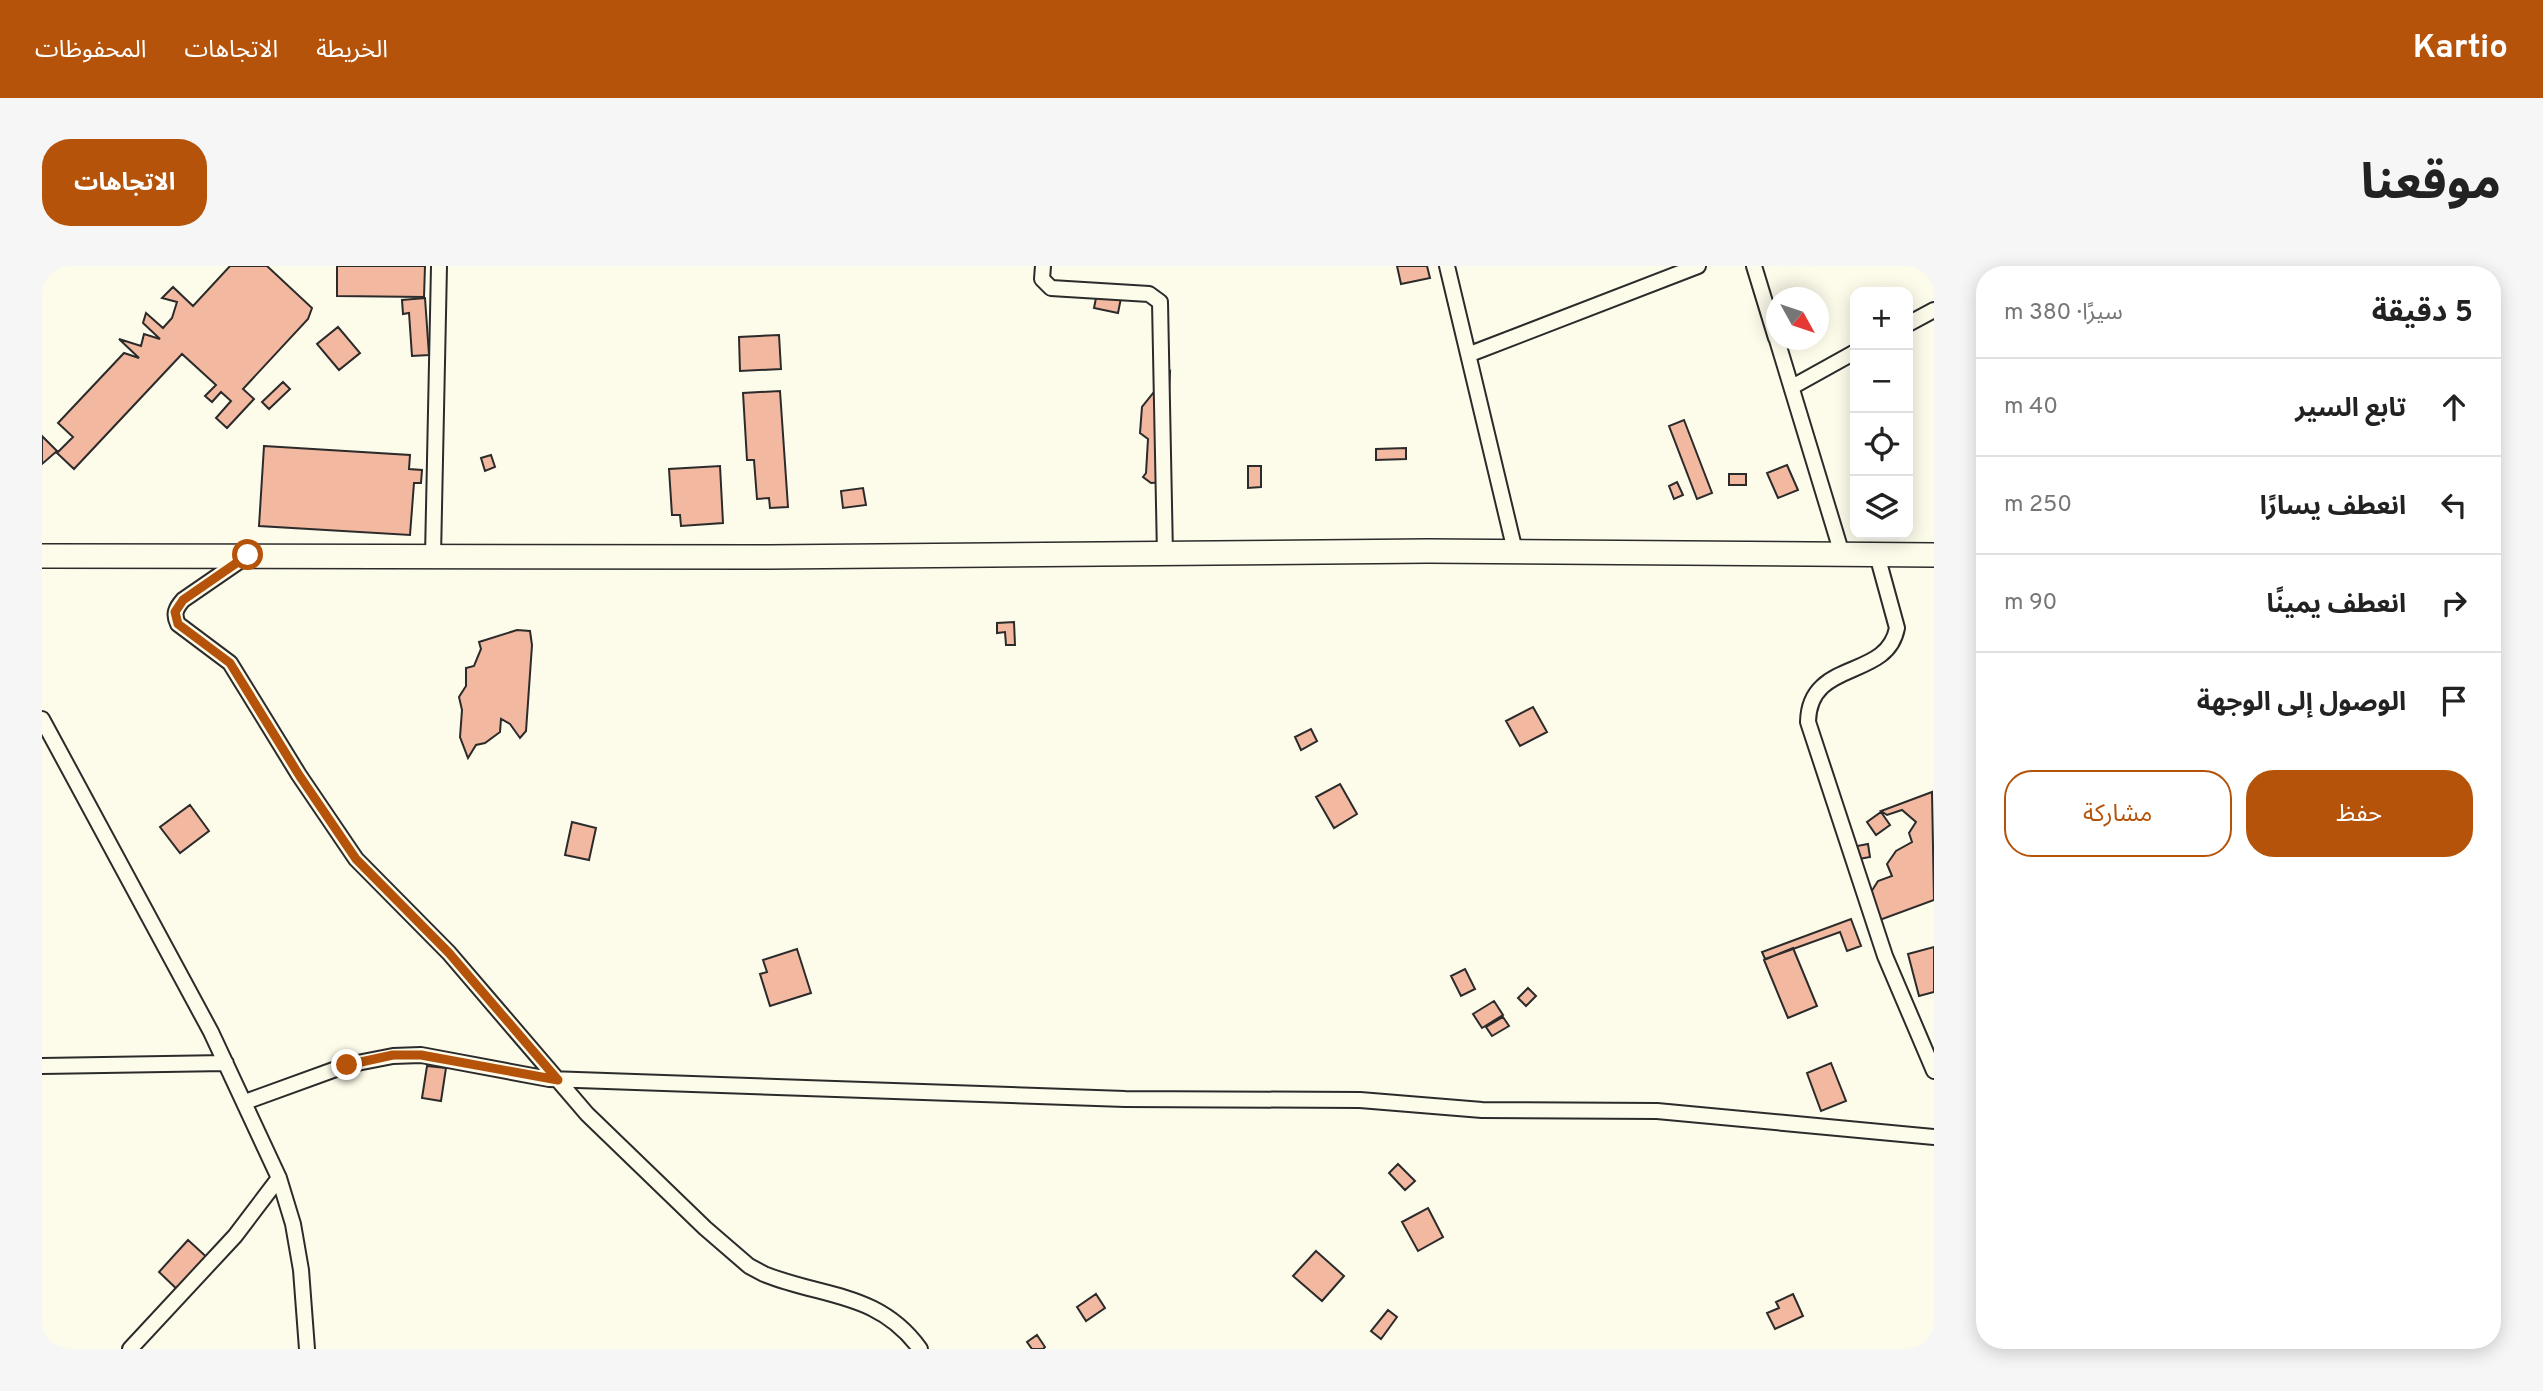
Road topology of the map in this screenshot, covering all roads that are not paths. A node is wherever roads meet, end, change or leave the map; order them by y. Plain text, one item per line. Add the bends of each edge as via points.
1 (439, 266) edge
2 (1042, 266) edge
3 (1447, 266) edge
4 (1698, 266) edge
5 (1754, 266) edge
6 (1766, 304) edge
7 (1934, 310) edge
8 (1913, 321) edge
9 (1780, 350) edge
10 (1469, 354) junction
11 (1850, 355) edge
12 (1792, 387) junction
13 (1515, 551) junction
14 (1842, 554) junction
15 (248, 555) junction
16 (1165, 555) junction
17 (1877, 555) junction
18 (1934, 555) edge
19 (42, 556) edge
20 (433, 556) junction
21 (42, 719) edge
22 (226, 1063) junction
23 (42, 1066) edge
24 (1934, 1071) edge
25 (558, 1080) junction
26 (245, 1102) junction
27 (1934, 1137) edge
28 (279, 1178) junction
29 (130, 1349) edge
30 (307, 1349) edge
31 (920, 1349) edge

1 - 20 street
2 - 16 street via 1042,279 1051,288 1149,295 1160,302
3 - 10 street
4 - 10 street
5 - 6 street
7 - 8 street
9 - 12 street
10 - 13 street
11 - 12 street
12 - 14 street
13 - 14 main road
13 - 16 main road
14 - 17 main road
15 - 19 main road
15 - 20 main road
15 - 25 street via 183,600 175,612 178,624 230,663 356,859 449,953
16 - 20 main road
17 - 18 main road
17 - 24 street via 1897,628 1895,639 1877,659 1818,688 1808,708 1808,722 1885,956
21 - 22 street
22 - 23 street
22 - 26 street
25 - 26 street via 421,1055 393,1055 347,1065
25 - 27 street via 1125,1099 1336,1100 1482,1111 1657,1111
25 - 31 street via 587,1114 749,1266 788,1284 883,1311
26 - 28 street
28 - 29 street via 235,1236
28 - 30 street via 301,1270

